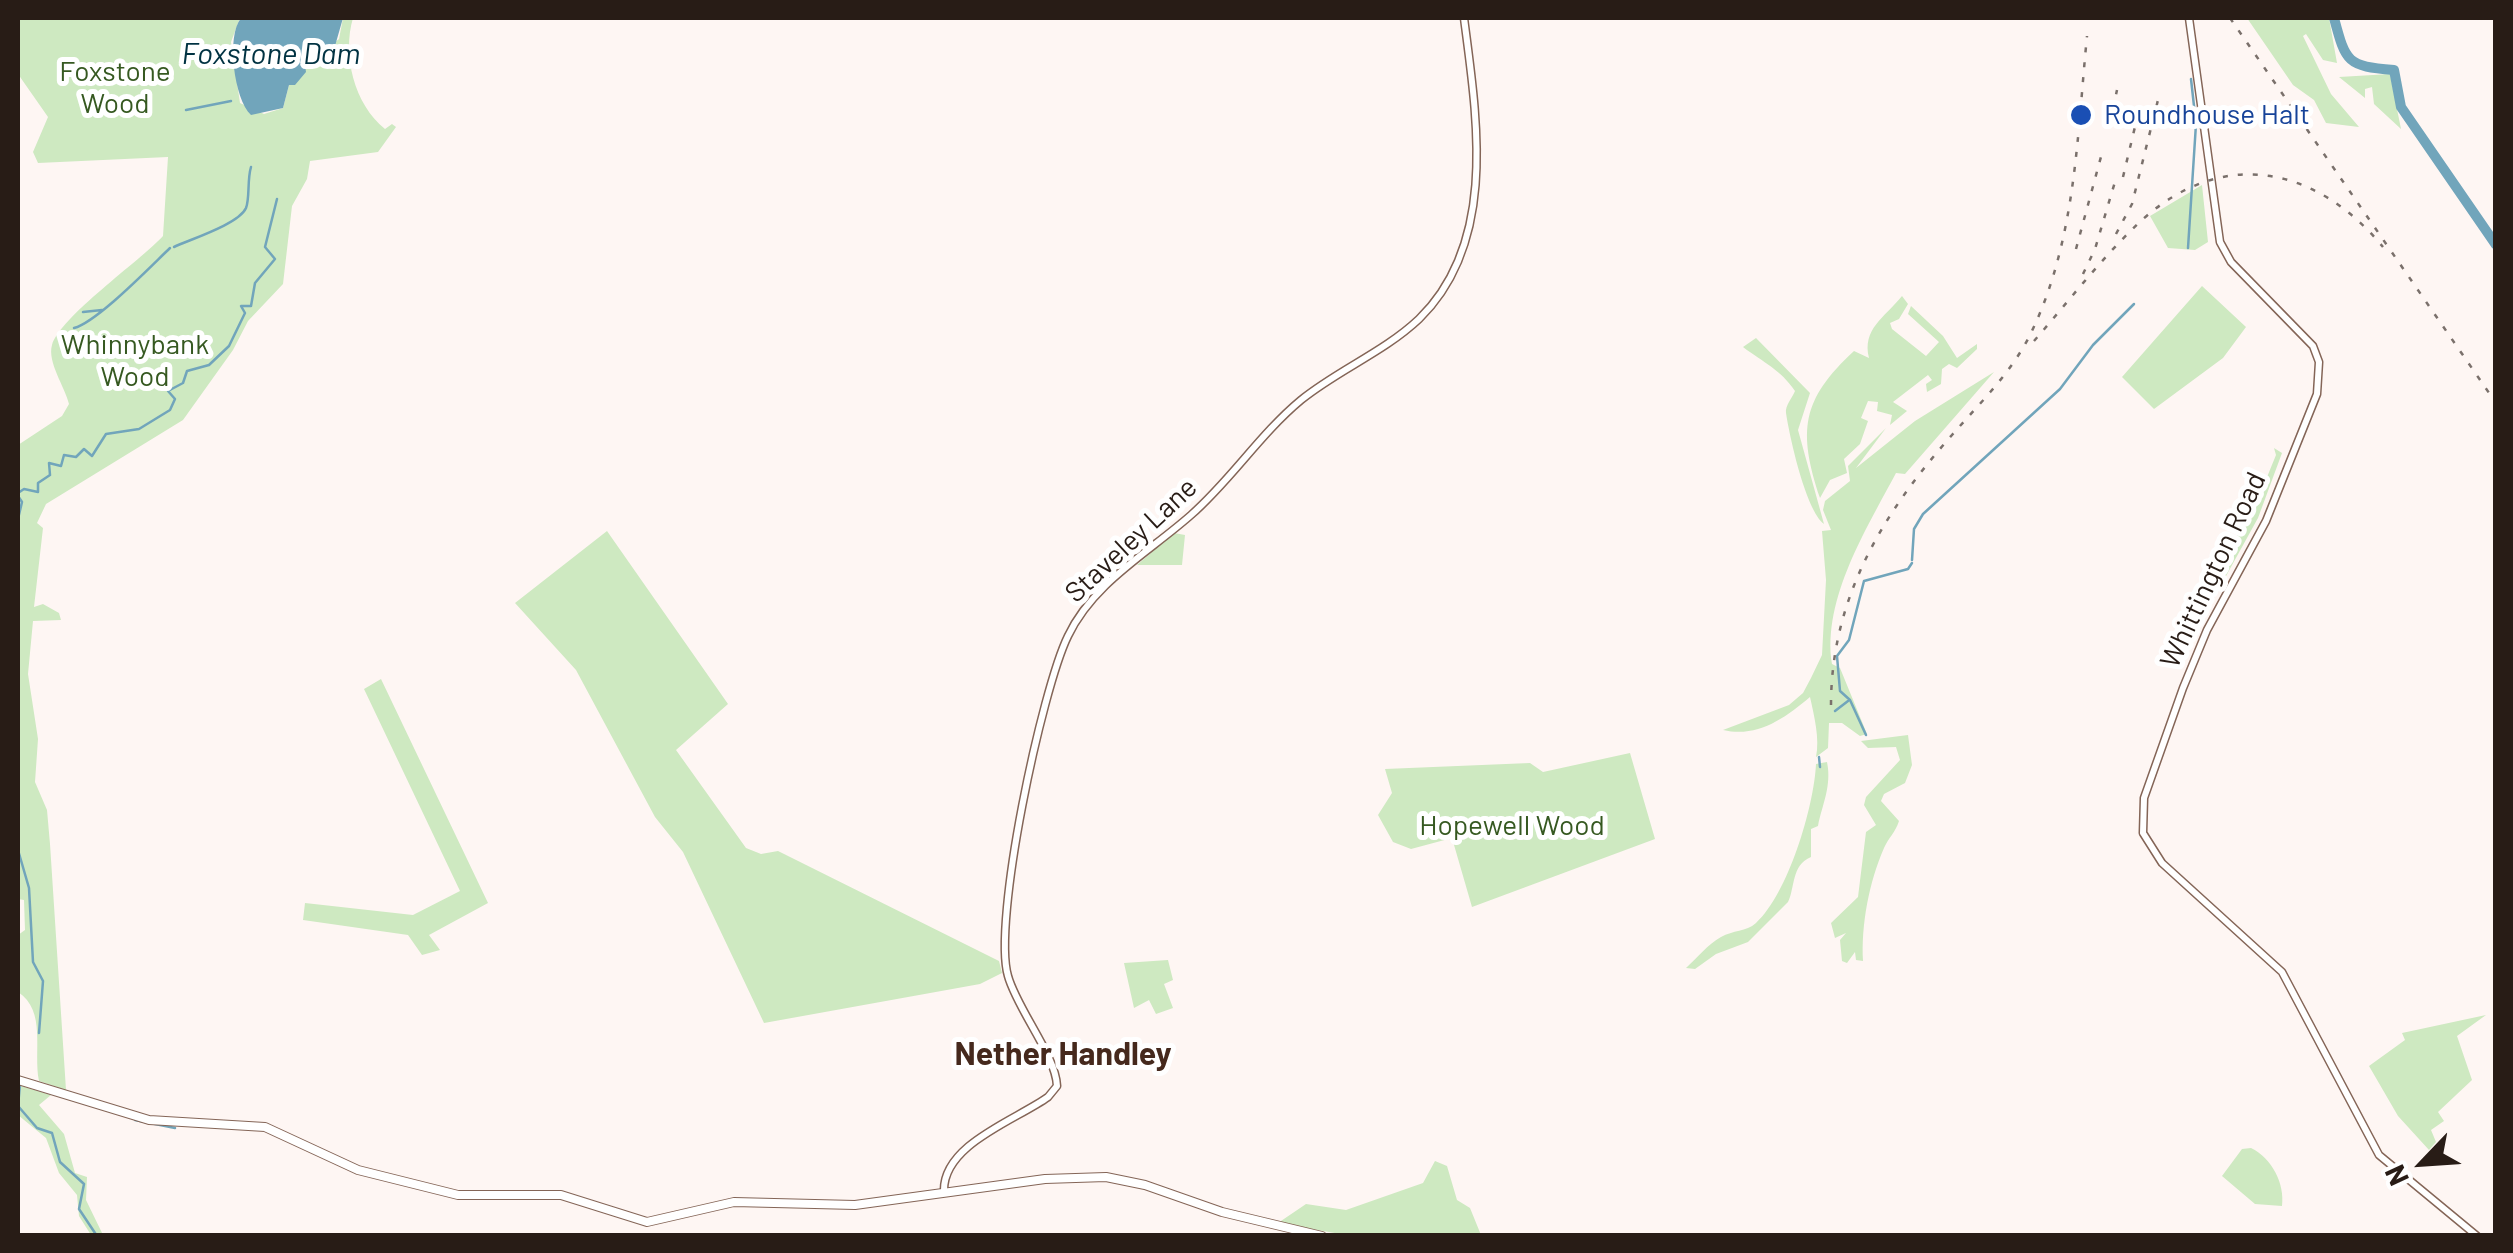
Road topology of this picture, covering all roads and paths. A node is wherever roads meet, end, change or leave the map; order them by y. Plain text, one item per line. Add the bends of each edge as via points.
1 (1464, 18) edge
2 (2188, 18) edge
3 (18, 1080) edge
4 (944, 1190) junction
5 (1322, 1236) edge
6 (2477, 1236) edge

1 - 4 street, Staveley Lane via 1476,158 1472,218 1446,289 1390,342 1290,409 1208,499 1085,605 1067,637 1018,839 1003,943 1017,1001 1057,1086 968,1150
2 - 6 street, Whittington Road via 2220,242 2238,270 2309,340 2320,370 2309,419 2266,521 2189,674 2141,821 2162,862 2282,972 2378,1155
3 - 4 main road via 149,1120 265,1128 358,1170 458,1195 561,1195 647,1222 734,1202 855,1205
4 - 5 main road via 1106,1177

